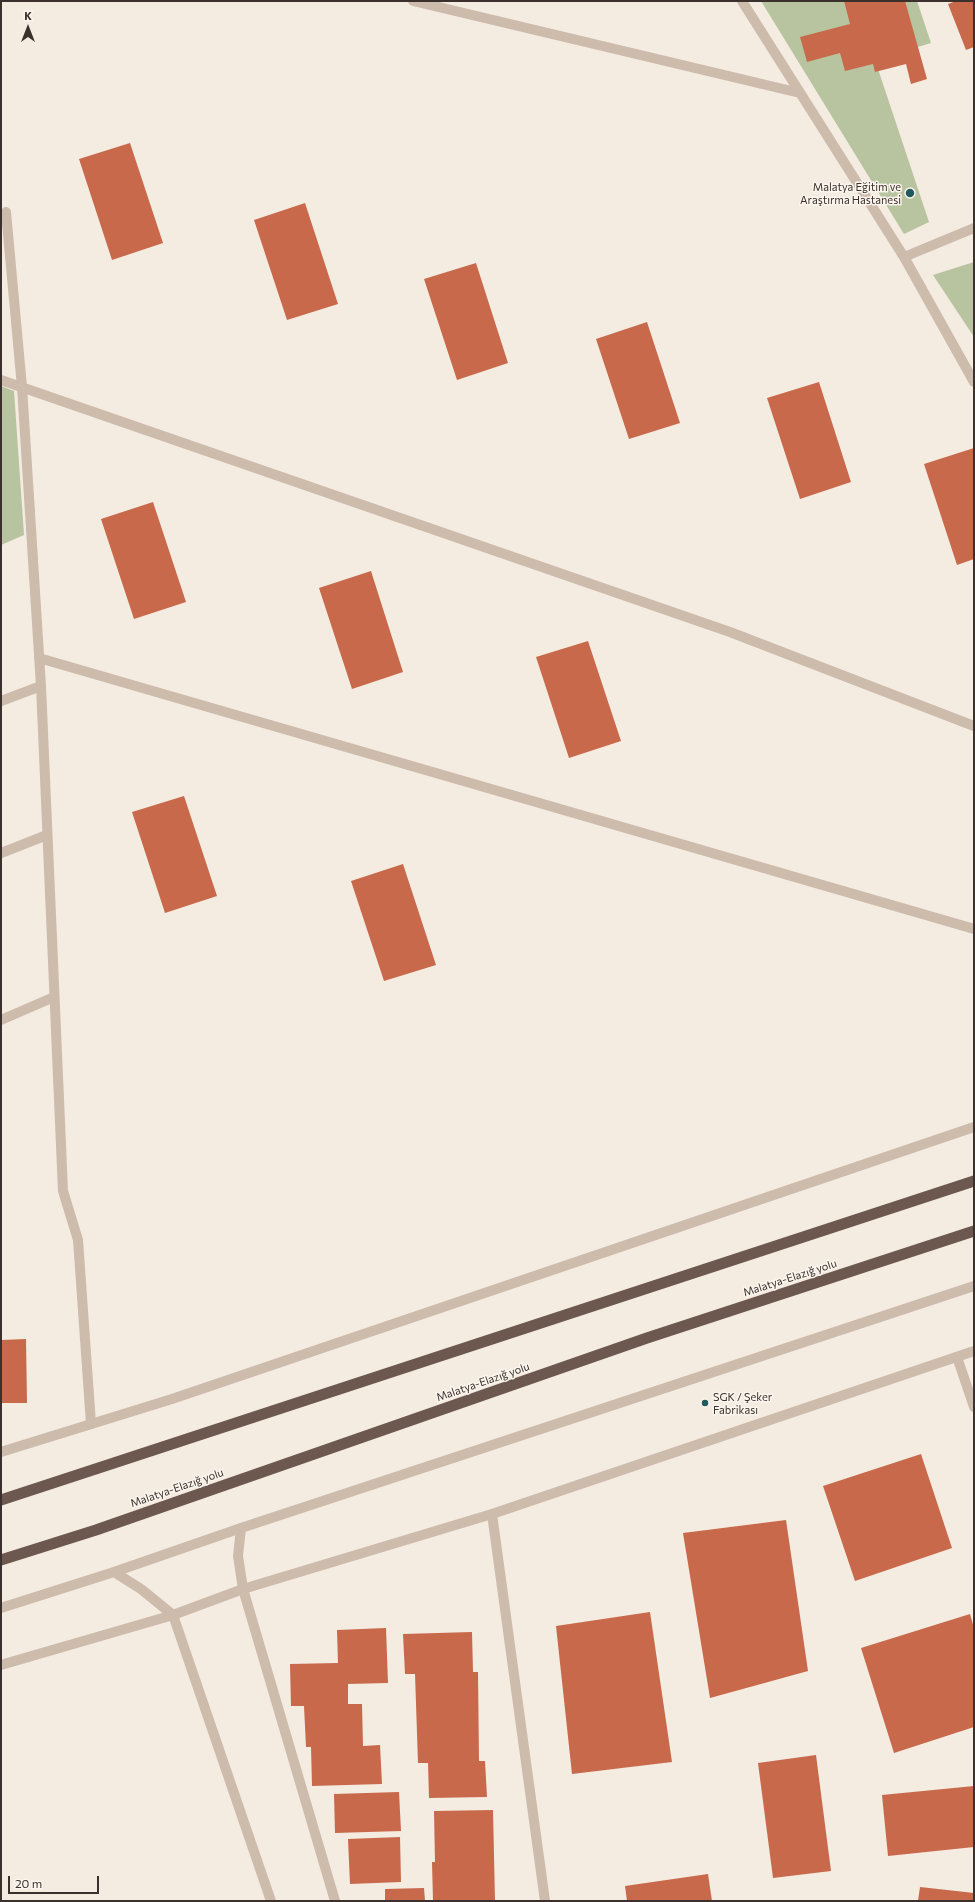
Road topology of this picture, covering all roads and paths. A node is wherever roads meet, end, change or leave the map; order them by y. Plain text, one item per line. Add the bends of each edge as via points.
1 (413, 1) edge
2 (742, 1) edge
3 (800, 93) junction
4 (6, 212) dead end
5 (974, 228) edge
6 (904, 256) junction
7 (1, 380) edge
8 (974, 382) edge
9 (22, 387) junction
10 (39, 658) junction
11 (40, 686) junction
12 (1, 701) edge
13 (974, 726) edge
14 (47, 835) junction
15 (1, 853) edge
16 (974, 930) edge
17 (54, 996) junction
18 (1, 1020) edge
19 (974, 1127) edge
20 (974, 1181) edge
21 (974, 1231) edge
22 (974, 1286) edge
23 (974, 1351) edge
24 (957, 1357) junction
25 (974, 1407) edge
26 (91, 1424) junction
27 (1, 1452) edge
28 (1, 1500) edge
29 (492, 1514) junction
30 (241, 1528) junction
31 (1, 1560) edge
32 (114, 1572) junction
33 (243, 1589) junction
34 (1, 1608) edge
35 (173, 1615) junction
36 (1, 1665) edge
37 (271, 1901) edge
38 (335, 1901) edge
39 (545, 1901) edge

1 - 3 street
2 - 3 street
3 - 6 street
4 - 9 street
5 - 6 street
6 - 8 street
7 - 9 street
9 - 10 street
9 - 13 street via 730,632
10 - 11 street
10 - 16 street
11 - 12 street
11 - 14 street
14 - 15 street
14 - 17 street
17 - 18 street
17 - 26 street via 63,1191 78,1240
19 - 26 street
20 - 28 highway
21 - 31 highway, Malatya-Elazığ yolu via 647,1338 96,1530
22 - 30 street
23 - 24 street
24 - 25 street
24 - 29 street
26 - 27 street
29 - 33 street
29 - 39 street
30 - 32 street
30 - 33 street via 238,1556
32 - 34 street
32 - 35 street via 141,1589
33 - 35 street
33 - 38 street
35 - 36 street
35 - 37 street

